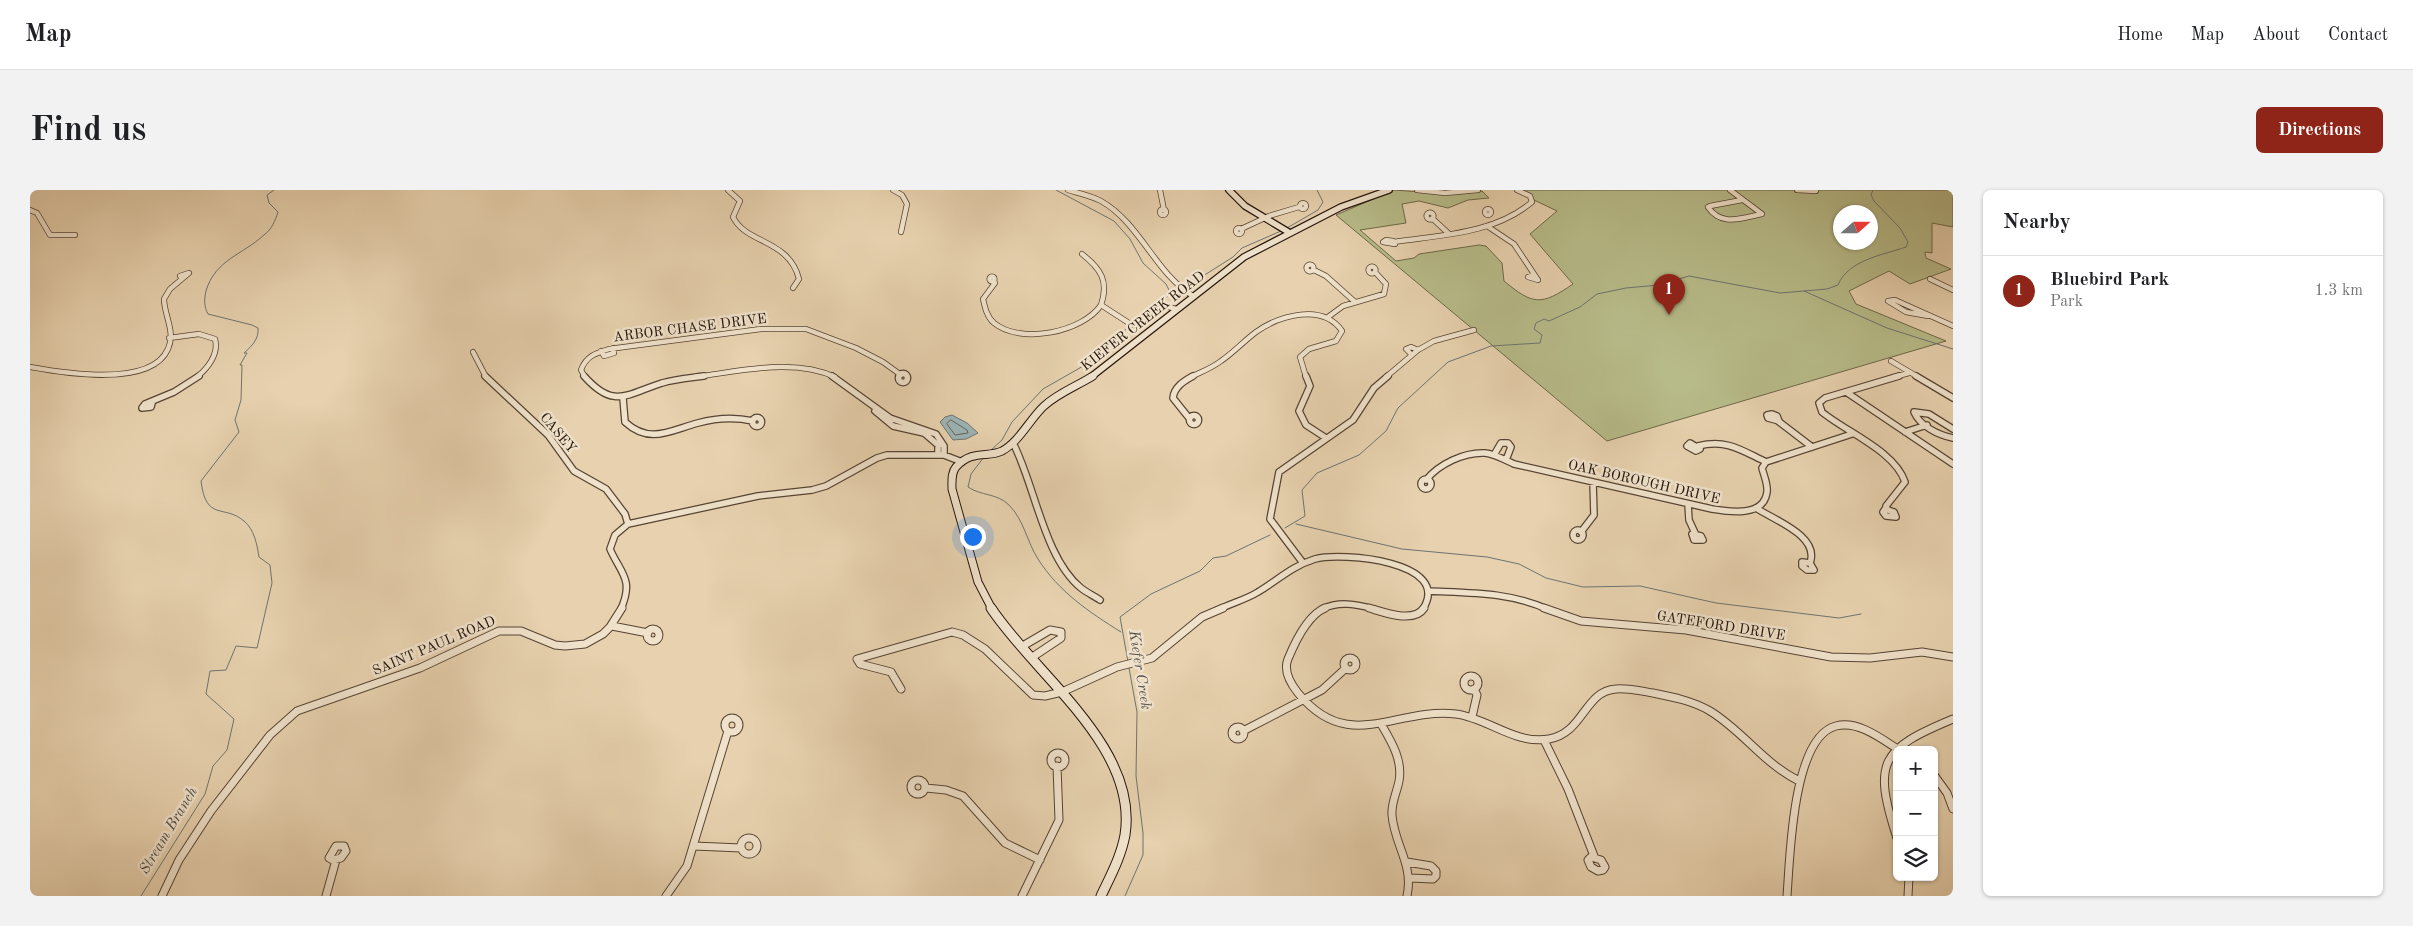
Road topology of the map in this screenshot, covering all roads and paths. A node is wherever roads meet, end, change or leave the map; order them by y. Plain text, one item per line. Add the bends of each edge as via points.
1 (728, 190) edge
2 (893, 190) edge
3 (1068, 190) edge
4 (1160, 190) edge
5 (1229, 190) edge
6 (1389, 190) edge
7 (1417, 190) edge
8 (1478, 190) edge
9 (1516, 190) edge
10 (1730, 190) edge
11 (1797, 190) edge
12 (1816, 191) dead end
13 (1742, 200) junction
14 (1299, 207) dead end
15 (30, 210) edge
16 (1164, 210) dead end
17 (1492, 214) dead end
18 (1263, 218) junction
19 (1433, 219) dead end
20 (1503, 220) junction
21 (1487, 226) junction
22 (1241, 229) dead end
23 (901, 232) dead end
24 (1290, 233) junction
25 (1448, 233) junction
26 (75, 235) dead end
27 (1394, 242) dead end
28 (1082, 254) dead end
29 (1314, 270) dead end
30 (1375, 272) dead end
31 (182, 277) dead end
32 (1533, 278) dead end
33 (1930, 279) dead end
34 (994, 281) dead end
35 (793, 288) dead end
36 (1953, 290) edge
37 (1193, 296) junction
38 (1355, 302) junction
39 (1101, 305) junction
40 (1176, 309) junction
41 (1928, 316) junction
42 (1328, 317) junction
43 (1953, 326) edge
44 (1474, 330) dead end
45 (169, 338) junction
46 (1418, 350) junction
47 (473, 352) dead end
48 (1412, 355) junction
49 (1891, 361) dead end
50 (30, 367) edge
51 (1909, 373) junction
52 (901, 375) dead end
53 (1846, 392) junction
54 (623, 398) junction
55 (1953, 398) edge
56 (866, 402) junction
57 (152, 403) dead end
58 (1189, 418) dead end
59 (753, 421) dead end
60 (1778, 421) dead end
61 (1927, 425) junction
62 (1953, 429) edge
63 (1905, 432) junction
64 (1852, 434) junction
65 (1326, 438) junction
66 (1953, 438) edge
67 (1013, 443) junction
68 (944, 444) junction
69 (938, 445) junction
70 (1698, 446) dead end
71 (1812, 447) junction
72 (941, 455) junction
73 (1494, 455) junction
74 (1506, 460) junction
75 (962, 462) junction
76 (1766, 462) junction
77 (1953, 464) edge
78 (1426, 480) dead end
79 (1593, 482) junction
80 (1688, 504) junction
81 (1756, 508) junction
82 (1887, 509) dead end
83 (628, 524) junction
84 (1581, 532) dead end
85 (1696, 533) dead end
86 (1303, 563) junction
87 (1810, 563) dead end
88 (1429, 591) junction
89 (1100, 600) dead end
90 (612, 626) junction
91 (648, 634) dead end
92 (1021, 647) junction
93 (1953, 657) edge
94 (1031, 658) junction
95 (1346, 668) dead end
96 (901, 689) dead end
97 (1474, 689) dead end
98 (1062, 692) junction
99 (1303, 700) junction
100 (1472, 717) junction
101 (1953, 719) edge
102 (1382, 724) junction
103 (1243, 730) dead end
104 (728, 732) dead end
105 (1544, 740) junction
106 (1893, 746) edge
107 (1902, 746) edge
108 (1893, 756) edge
109 (1057, 766) dead end
110 (1938, 780) edge
111 (1799, 781) junction
112 (926, 788) dead end
113 (1953, 809) edge
114 (1896, 836) edge
115 (694, 846) junction
116 (741, 848) dead end
117 (1594, 856) dead end
118 (336, 860) dead end
119 (1040, 860) junction
120 (1407, 862) junction
121 (1410, 878) junction
122 (1909, 881) edge
123 (162, 896) edge
124 (326, 896) edge
125 (666, 896) edge
126 (1022, 896) edge
127 (1101, 896) edge
128 (1407, 896) edge
129 (1788, 896) edge
130 (1908, 896) edge

1 - 35 street via 740,201 733,218 743,233 770,243 796,271 799,280
2 - 23 street via 902,195 907,204
3 - 37 street via 1101,201 1122,218 1174,281
4 - 16 street
5 - 18 street
6 - 24 street, KIEFER CREEK ROAD via 1341,207
7 - 8 street via 1445,193
9 - 20 street via 1530,196 1532,202
10 - 13 street
11 - 12 street
13 - 13 street via 1717,204 1708,208 1728,221 1762,214
14 - 18 street
15 - 26 street via 37,213 49,234
17 - 20 street
18 - 22 street
18 - 24 street
19 - 25 street
20 - 21 street
21 - 25 street
21 - 32 street via 1514,244 1534,271
24 - 37 street, KIEFER CREEK ROAD via 1244,257
25 - 27 street
28 - 39 street via 1098,267 1106,281
29 - 38 street via 1326,276
30 - 38 street via 1384,281 1386,291
31 - 45 street via 164,299 169,318
33 - 36 street
34 - 39 street via 983,299 985,312 995,325 1016,332 1040,334 1067,330 1094,315
37 - 40 street, KIEFER CREEK ROAD
38 - 42 street via 1340,307
39 - 40 street via 1130,325 1162,305
40 - 67 street, KIEFER CREEK ROAD via 1092,377 1044,406
41 - 41 street via 1895,300 1888,301 1915,315
41 - 43 street
42 - 58 street via 1301,314 1263,328 1222,362 1179,385 1173,398
42 - 65 street via 1339,325 1341,336 1305,351 1300,357 1310,386 1299,411 1306,425
44 - 46 street via 1434,341
45 - 50 street via 168,349 162,358 131,372 108,374
45 - 57 street via 207,335 215,339 216,350 199,378
46 - 48 street
46 - 48 street via 1406,349
47 - 83 street, CASEY via 484,375 548,435 574,471 606,488 625,514
48 - 65 street via 1374,388 1353,420
49 - 51 street
51 - 53 street
51 - 55 street
52 - 54 street, ARBOR CHASE DRIVE via 829,335 796,328 724,333 613,348 582,364 581,372 600,393
53 - 63 street
53 - 64 street via 1822,400 1820,407
54 - 56 street via 679,379 785,368 833,376
54 - 59 street via 625,422 635,432 645,434 667,434 713,420
56 - 68 street via 894,421 933,432
56 - 69 street via 889,424 924,433
60 - 71 street
61 - 62 street via 1914,412 1928,413
61 - 63 street
61 - 66 street
63 - 77 street
64 - 71 street
64 - 82 street via 1903,473 1906,482 1886,506
65 - 86 street via 1281,469 1271,505 1272,522
67 - 75 street, KIEFER CREEK ROAD via 1000,452 975,455
67 - 89 street via 1060,563 1079,587
68 - 69 street
68 - 72 street
69 - 72 street
70 - 76 street via 1715,442 1728,444
71 - 76 street
72 - 75 street
72 - 83 street via 887,455 812,490 758,496
73 - 74 street, OAK BOROUGH DRIVE
73 - 74 street, OAK BOROUGH DRIVE via 1501,443 1508,443 1512,447
73 - 78 street, OAK BOROUGH DRIVE via 1480,453 1469,456 1444,466
74 - 79 street, OAK BOROUGH DRIVE
75 - 92 street via 952,474 952,490 978,582 997,617
76 - 81 street via 1762,468 1767,494
79 - 80 street, OAK BOROUGH DRIVE
79 - 84 street via 1594,514
80 - 81 street, OAK BOROUGH DRIVE via 1732,512
80 - 85 street via 1689,520
81 - 87 street via 1806,541 1813,551 1814,559
83 - 90 street, SAINT PAUL ROAD via 615,535 610,549 627,582 627,594
86 - 88 street via 1347,557 1392,563 1418,574
86 - 98 street via 1258,592 1202,617 1158,655 1117,667
88 - 93 street, GATEFORD DRIVE via 1505,595 1581,621 1686,630 1831,657 1870,658 1922,652
88 - 99 street via 1426,607 1409,616 1346,602 1317,611 1288,660 1289,680
90 - 91 street
90 - 123 street, SAINT PAUL ROAD via 594,640 564,647 545,643 516,629 494,632 420,668 297,711 280,724 225,791 176,864
92 - 94 street
92 - 94 street via 1050,630 1061,632 1061,638
94 - 98 street
95 - 99 street via 1329,686
96 - 98 street via 891,670 860,664 857,659 952,632 978,644 1033,694 1045,696
97 - 100 street via 1477,695
98 - 127 street via 1102,741 1123,795 1125,834 1122,848
99 - 102 street via 1320,716 1334,723 1357,727
99 - 103 street
100 - 102 street via 1432,713
100 - 105 street via 1515,736
101 - 107 street via 1923,731
102 - 120 street via 1400,764 1392,814
104 - 115 street
105 - 111 street via 1575,728 1586,706 1601,692 1616,688 1633,689 1688,701 1710,711 1770,766
105 - 117 street via 1568,789
106 - 111 street via 1856,728 1829,728 1814,743
108 - 114 street via 1886,767 1884,786
109 - 119 street via 1059,820
110 - 113 street via 1947,792
111 - 129 street
112 - 119 street via 963,796 1005,843
115 - 116 street
115 - 125 street via 687,866
118 - 124 street
119 - 126 street
120 - 121 street
120 - 121 street via 1431,866 1436,871 1433,879
121 - 128 street
122 - 130 street

